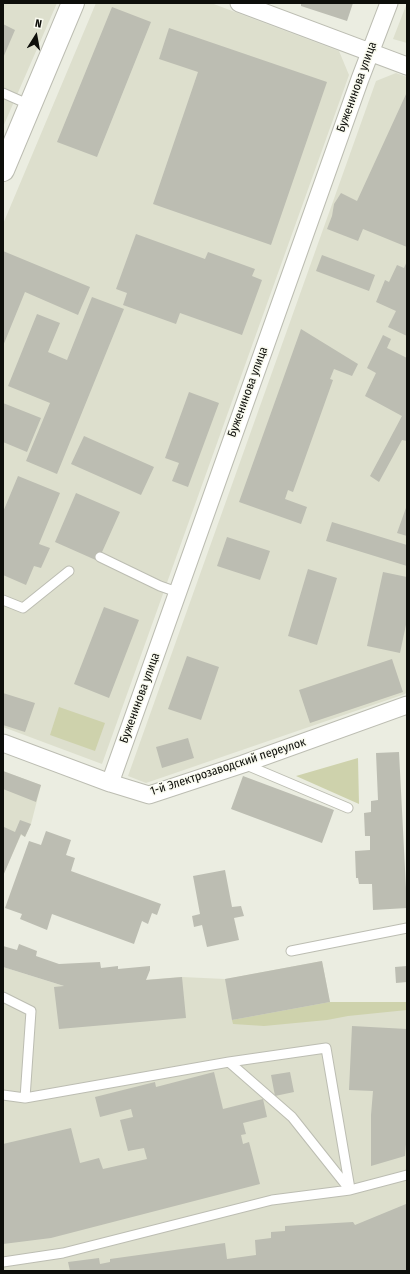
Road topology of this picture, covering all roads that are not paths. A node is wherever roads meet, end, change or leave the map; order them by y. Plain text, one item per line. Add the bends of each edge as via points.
1 (73, 3) edge
2 (239, 3) edge
3 (389, 3) edge
4 (370, 53) junction
5 (407, 66) edge
6 (3, 93) edge
7 (30, 105) junction
8 (3, 170) edge
9 (100, 557) dead end
10 (69, 571) dead end
11 (177, 592) junction
12 (3, 600) edge
13 (407, 705) edge
14 (3, 743) edge
15 (243, 764) junction
16 (110, 782) junction
17 (348, 808) dead end
18 (407, 928) edge
19 (291, 951) dead end
20 (3, 997) edge
21 (229, 1062) junction
22 (3, 1095) edge
23 (25, 1098) junction
24 (407, 1175) edge
25 (350, 1190) junction
26 (3, 1262) edge

1 - 7 street
2 - 4 street
3 - 4 street, Буженинова улица
4 - 5 street
4 - 11 street, Буженинова улица
6 - 7 lane
7 - 8 street
9 - 11 lane
10 - 12 lane via 23,608
11 - 16 street, Буженинова улица
13 - 15 street, 1-й Электрозаводский переулок
14 - 16 street, 1-й Электрозаводский переулок
15 - 16 street, 1-й Электрозаводский переулок via 149,795
15 - 17 lane
18 - 19 lane
20 - 23 lane via 31,1011
21 - 23 lane
21 - 25 lane via 292,1117
21 - 25 lane via 326,1048
22 - 23 lane
24 - 25 lane
25 - 26 lane via 272,1200 63,1253

